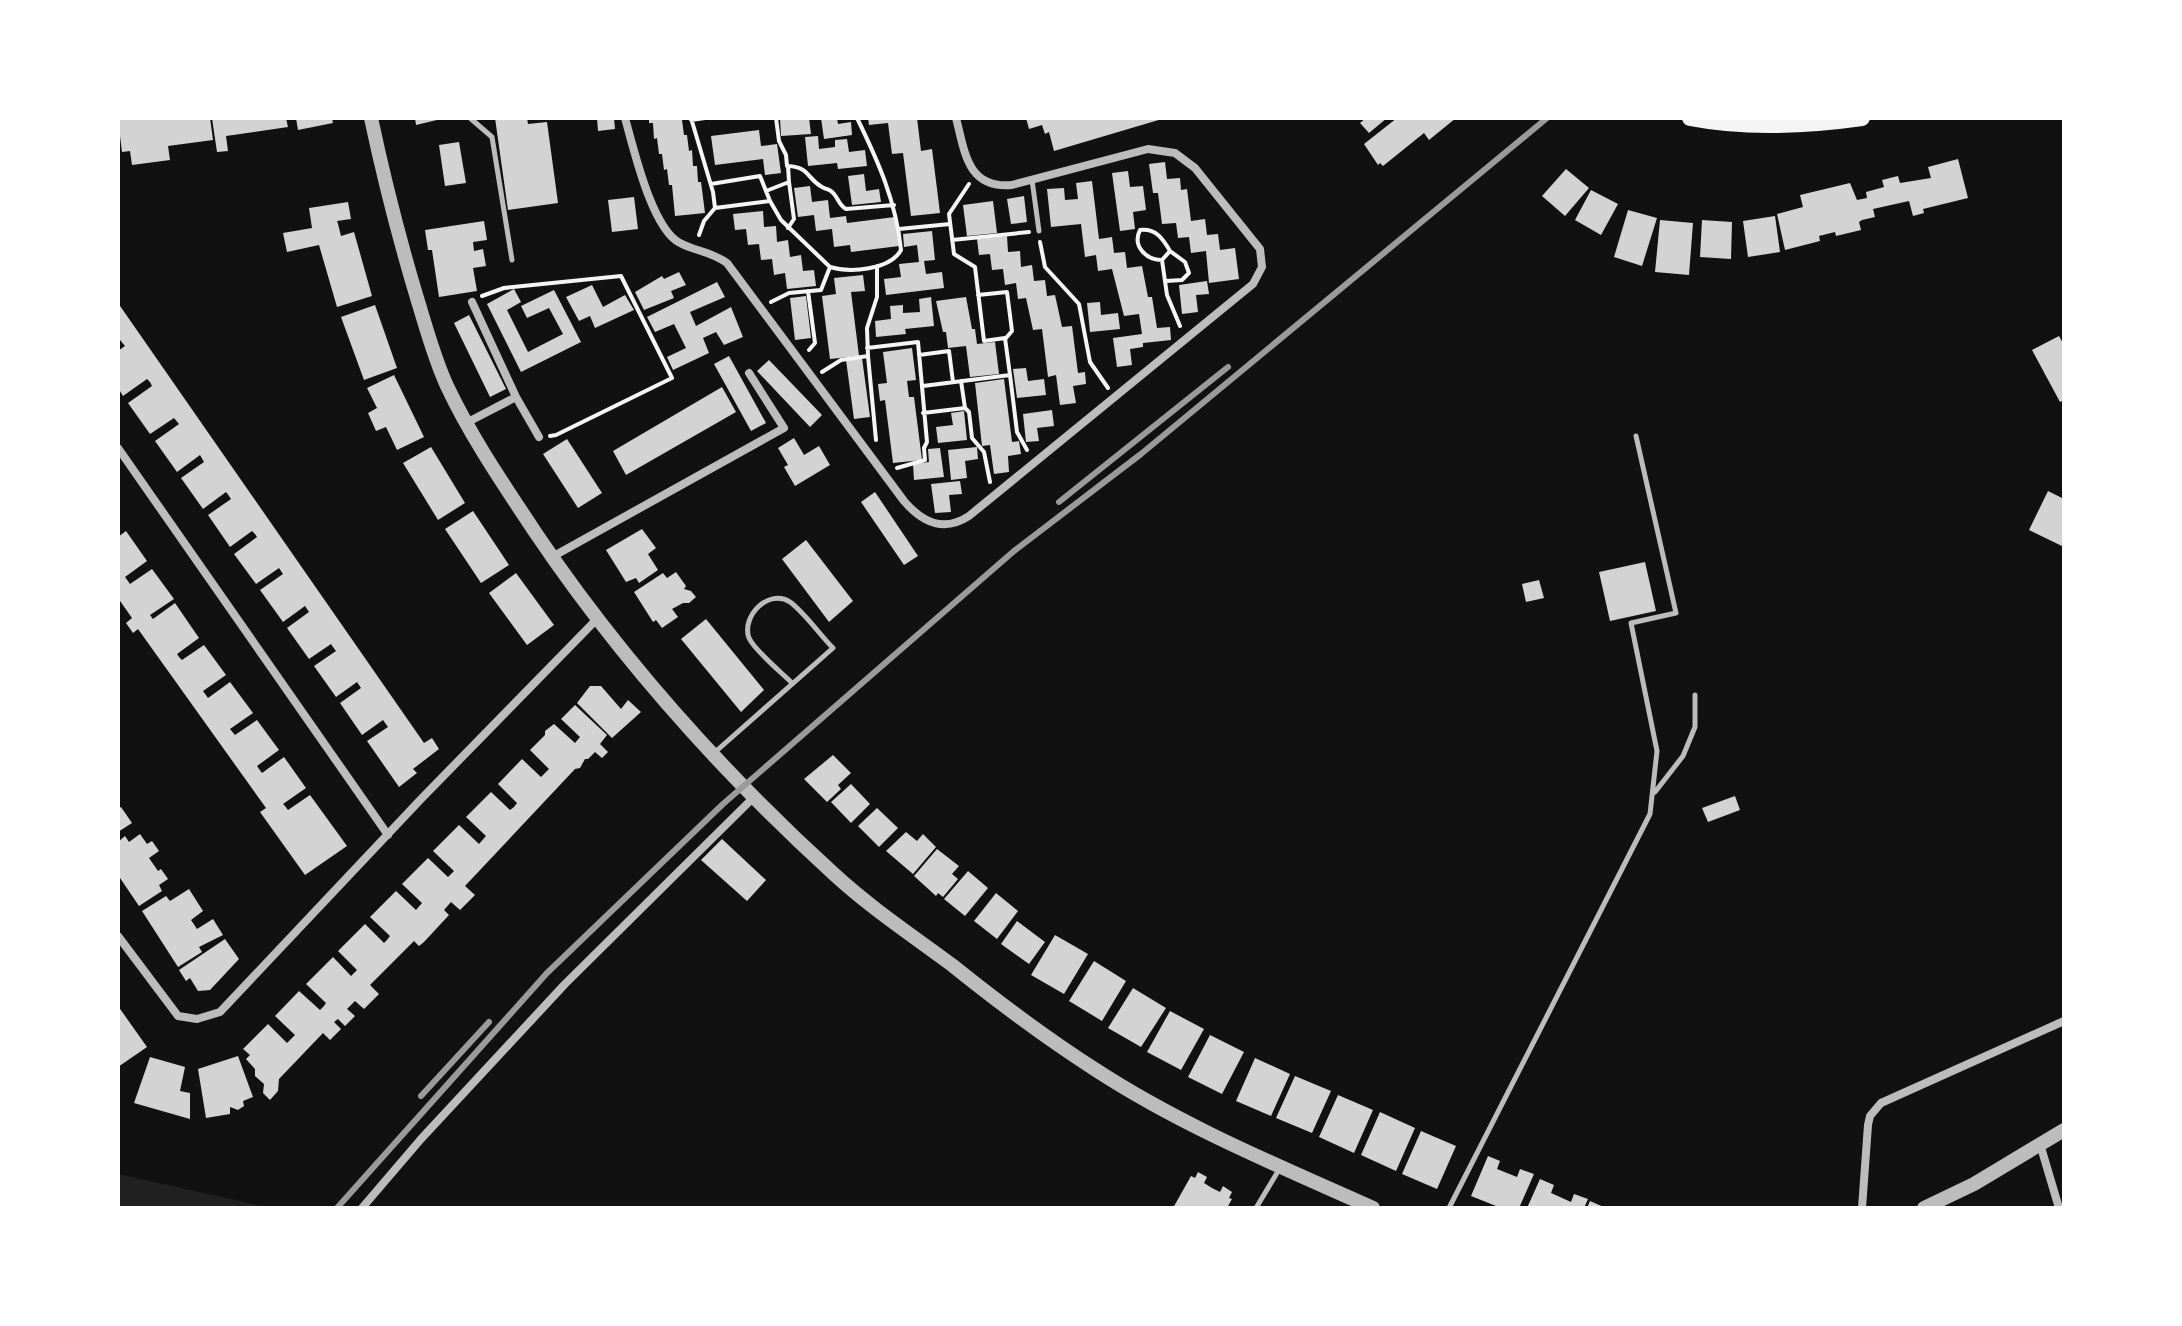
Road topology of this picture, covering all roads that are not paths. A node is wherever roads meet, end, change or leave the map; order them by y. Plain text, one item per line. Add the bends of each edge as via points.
1 (371, 118) edge
2 (470, 118) edge
3 (625, 118) edge
4 (956, 118) edge
5 (1690, 118) edge
6 (1862, 118) edge
7 (1032, 180) junction
8 (1039, 231) road end
9 (512, 260) dead end
10 (472, 302) road end
11 (749, 373) dead end
12 (516, 397) junction
13 (466, 423) junction
14 (1636, 436) dead end
15 (539, 437) road end
16 (118, 448) edge
17 (552, 557) junction
18 (598, 618) junction
19 (792, 683) junction
20 (1695, 695) dead end
21 (713, 754) junction
22 (1654, 793) junction
23 (754, 797) junction
24 (388, 835) junction
25 (118, 936) edge
26 (2064, 1021) edge
27 (2064, 1130) edge
28 (2040, 1143) junction
29 (1281, 1167) junction
30 (362, 1208) edge
31 (1256, 1208) edge
32 (1373, 1208) edge
33 (1449, 1208) edge
34 (1862, 1208) edge
35 (1924, 1208) edge
36 (2059, 1208) edge

1 - 13 street via 429,338
2 - 9 lane via 492,137
3 - 7 street via 666,233 727,263 916,515 933,524 960,522 996,495 1259,276 1263,259 1253,237 1195,168 1175,153 1148,149
4 - 7 street via 976,174 995,185
5 - 6 main road via 1748,125
7 - 8 lane
10 - 12 street
11 - 17 street via 784,428
12 - 13 street
12 - 15 street
13 - 17 street
14 - 22 lane via 1676,613 1631,623 1657,751
16 - 24 street
17 - 18 street
18 - 21 street
18 - 24 street
19 - 19 lane via 833,648 789,601 777,599 756,608 748,629 750,640
19 - 21 lane
20 - 22 lane via 1695,727 1683,756
21 - 23 street
22 - 33 lane via 1643,830
23 - 29 street via 838,878 1014,1014 1176,1117
23 - 30 street via 565,984
24 - 25 street via 213,1016 187,1019 172,1012
26 - 34 street via 1881,1103 1868,1125
27 - 28 street
28 - 35 street
28 - 36 street
29 - 31 lane
29 - 32 street

